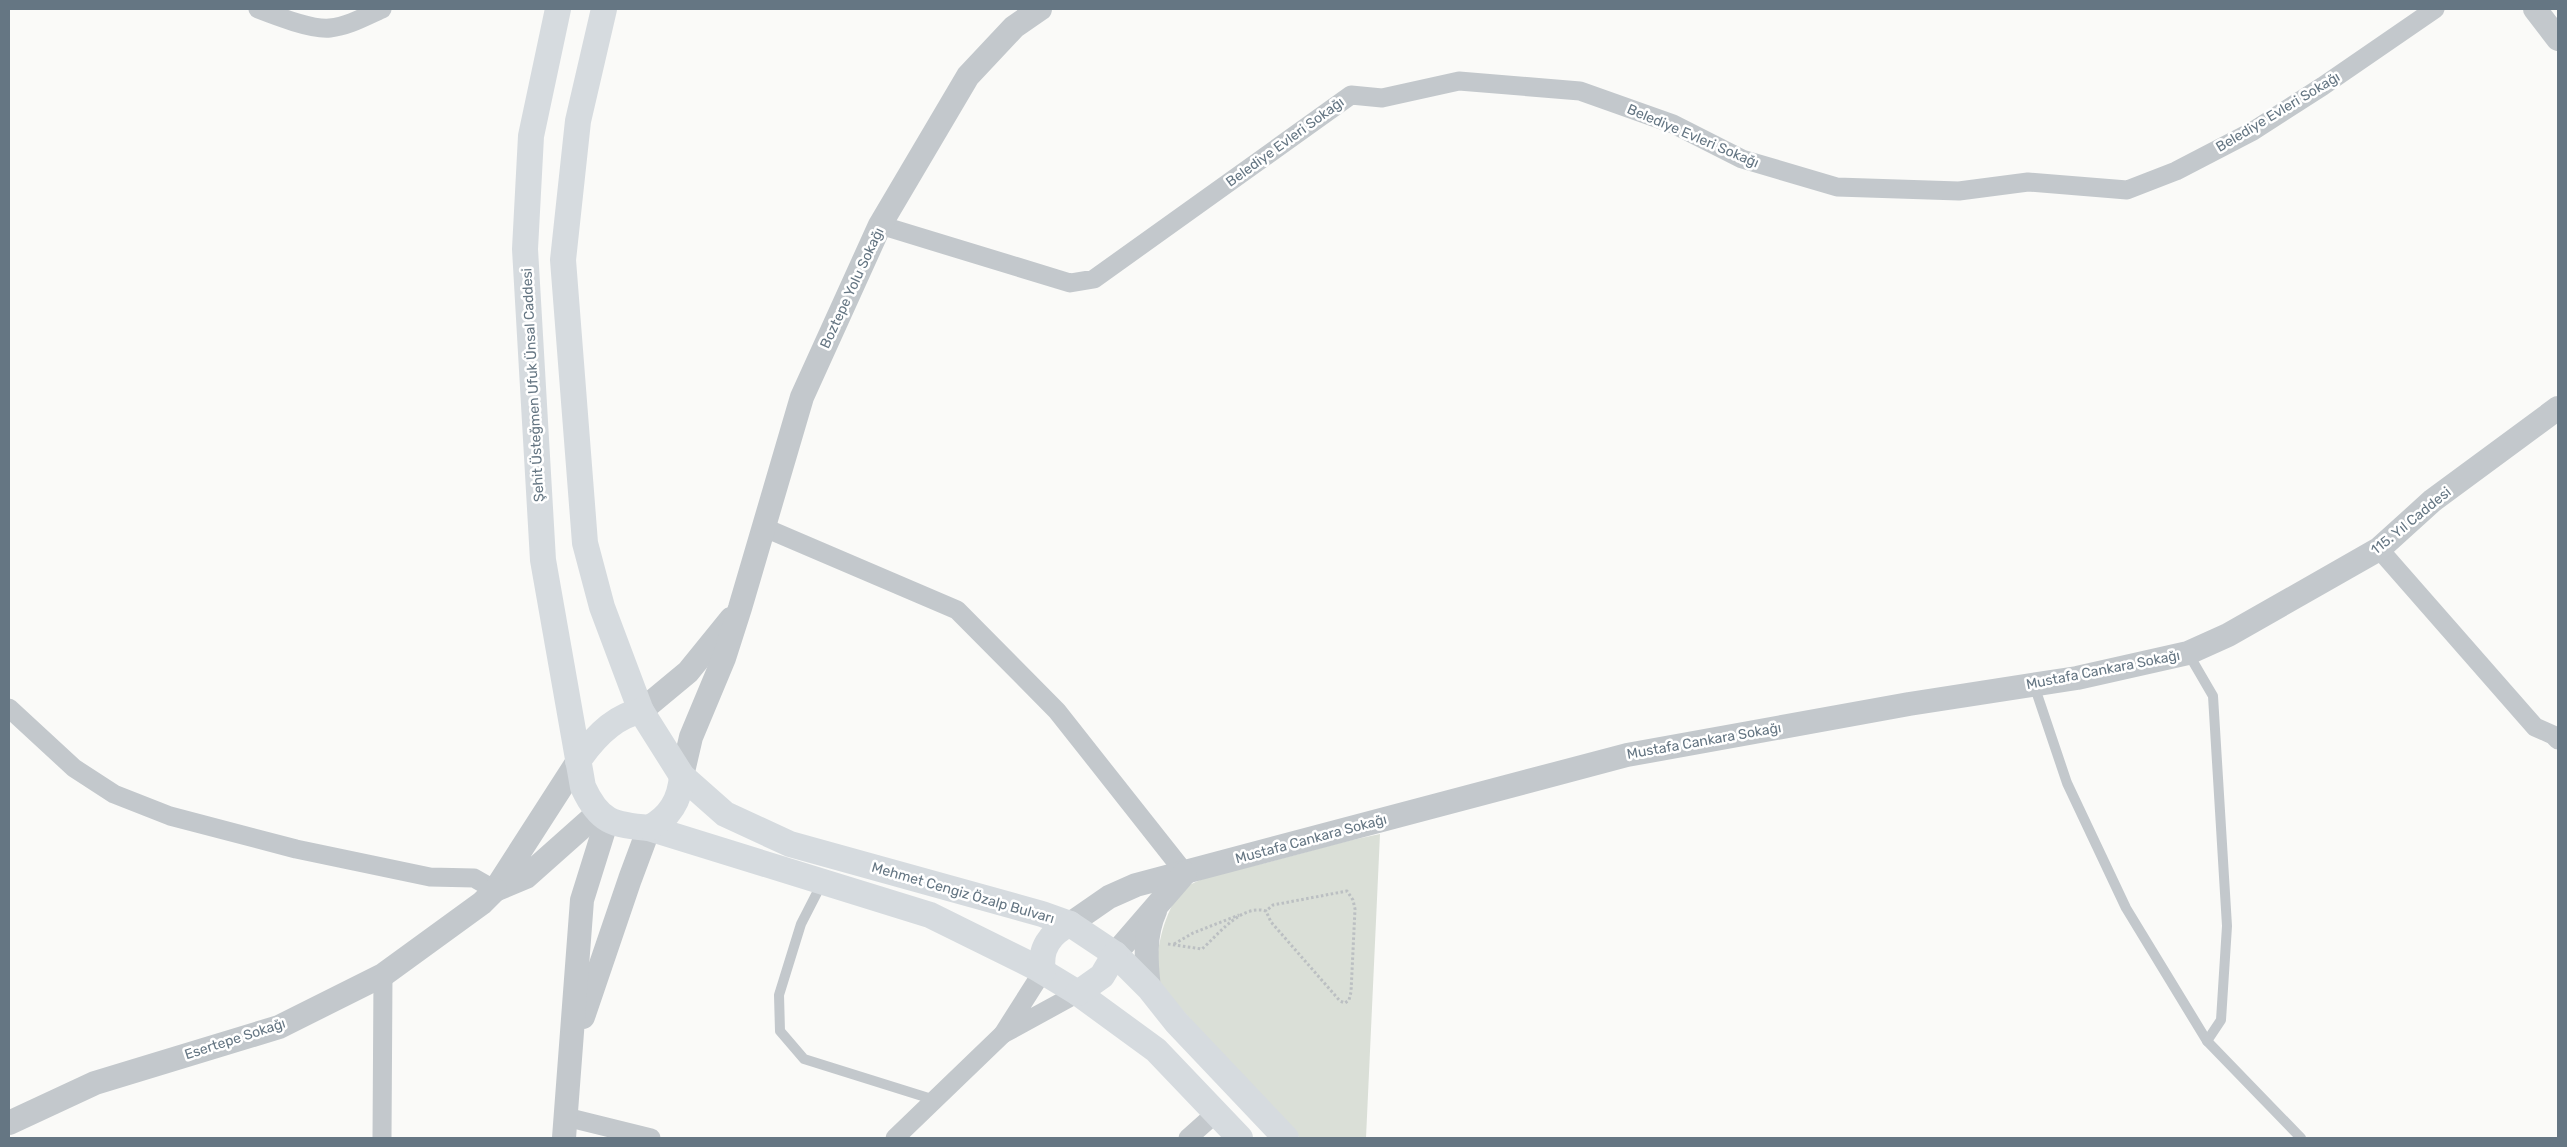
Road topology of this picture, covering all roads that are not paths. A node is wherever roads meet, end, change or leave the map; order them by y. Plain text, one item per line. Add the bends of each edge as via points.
1 (258, 9) edge
2 (382, 9) edge
3 (558, 9) edge
4 (604, 9) edge
5 (1040, 9) edge
6 (2435, 9) edge
7 (2535, 9) edge
8 (2558, 39) edge
9 (880, 225) junction
10 (2558, 408) edge
11 (763, 527) junction
12 (2379, 549) junction
13 (740, 608) junction
14 (2228, 635) joint
15 (2188, 653) junction
16 (2034, 685) junction
17 (9, 708) edge
18 (642, 710) junction
19 (2557, 735) edge
20 (578, 761) junction
21 (682, 776) junction
22 (603, 817) junction
23 (649, 828) junction
24 (1185, 873) junction
25 (822, 883) junction
26 (495, 890) junction
27 (1155, 910) junction
28 (1070, 924) junction
29 (1115, 954) junction
30 (1043, 971) junction
31 (383, 975) junction
32 (1149, 988) junction
33 (1078, 993) junction
34 (1004, 1034) junction
35 (2207, 1041) junction
36 (572, 1049) junction
37 (935, 1100) junction
38 (1216, 1113) junction
39 (9, 1123) edge
40 (565, 1128) edge
41 (382, 1138) edge
42 (651, 1138) edge
43 (895, 1138) edge
44 (1188, 1138) edge
45 (1240, 1138) edge
46 (1286, 1138) edge
47 (2301, 1138) edge

1 - 2 street via 287,20 329,28
3 - 20 main road, Şehit Üsteğmen Ufuk Ünsal Caddesi via 531,136 525,249 543,560
4 - 18 main road via 578,121 563,260 584,543 602,607
5 - 9 street, Boztepe Yolu Sokağı via 1014,27 968,76
6 - 9 street, Belediye Evleri Sokağı via 2253,131 2176,171 2127,190 2028,182 1959,191 1837,187 1742,159 1673,124 1580,91 1459,81 1382,98 1351,95 1094,279 1070,283
7 - 8 street
9 - 11 street, Boztepe Yolu Sokağı via 802,397
10 - 12 street, 115. Yıl Caddesi via 2432,501
11 - 13 street, Boztepe Yolu Sokağı
11 - 24 street via 957,610 1057,711
12 - 14 street, 115. Yıl Caddesi
12 - 19 street via 2535,728
13 - 18 street via 688,672
13 - 21 street, Boztepe Yolu Sokağı via 724,658 691,736
14 - 15 street, Mustafa Cankara Sokağı
15 - 16 street, Mustafa Cankara Sokağı
15 - 35 lane via 2213,696 2227,926 2221,1020
16 - 24 street, Mustafa Cankara Sokağı via 1627,755
16 - 35 lane via 2067,783 2126,908
17 - 26 street via 74,768 114,794 170,816 296,849 420,875 474,878
18 - 20 main road via 621,718 601,733
18 - 21 main road, Mehmet Cengiz Özalp Bulvarı
20 - 22 main road via 583,787 591,805
20 - 26 street, Esertepe Sokağı
21 - 23 main road via 674,806 659,823
21 - 28 main road, Mehmet Cengiz Özalp Bulvarı via 725,814 790,844
22 - 23 main road via 619,824
22 - 26 street, Esertepe Sokağı via 526,877
22 - 36 street via 582,900
23 - 25 main road
23 - 36 street
24 - 27 street
24 - 28 street, Mustafa Cankara Sokağı via 1136,885 1109,897
25 - 30 main road via 930,916
25 - 37 lane via 801,924 779,995 780,1031 804,1059
26 - 31 street, Esertepe Sokağı
27 - 29 street
27 - 32 street via 1150,923 1146,962
28 - 29 main road, Mehmet Cengiz Özalp Bulvarı
28 - 30 main road via 1056,932 1046,944 1042,957
29 - 32 main road, Mehmet Cengiz Özalp Bulvarı
29 - 33 main road via 1102,976
30 - 33 main road
30 - 34 street
31 - 39 street, Esertepe Sokağı via 279,1027 95,1084
31 - 41 street
32 - 46 main road, Mehmet Cengiz Özalp Bulvarı via 1176,1022
33 - 34 street
33 - 38 main road via 1156,1050
34 - 37 street
35 - 47 lane
36 - 40 street
37 - 43 street
38 - 44 street
38 - 45 main road
40 - 42 street

